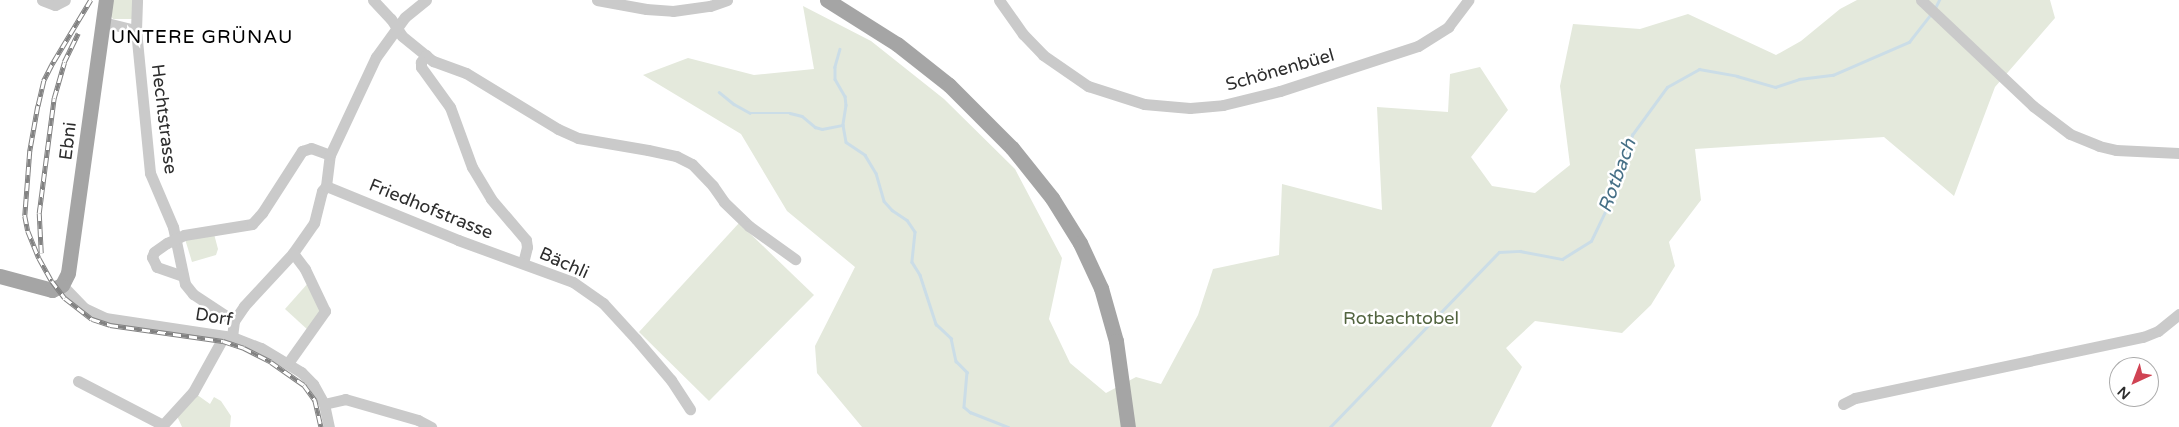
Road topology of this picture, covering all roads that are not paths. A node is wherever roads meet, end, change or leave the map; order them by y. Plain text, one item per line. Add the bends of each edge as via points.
1 (42, 0) edge
2 (65, 0) edge
3 (106, 0) edge
4 (137, 0) edge
5 (372, 0) edge
6 (426, 0) edge
7 (597, 0) edge
8 (728, 0) edge
9 (827, 0) edge
10 (999, 0) edge
11 (1468, 0) edge
12 (1920, 0) edge
13 (103, 22) junction
14 (396, 27) junction
15 (136, 30) junction
16 (426, 55) junction
17 (2179, 154) edge
18 (330, 155) junction
19 (326, 186) junction
20 (175, 238) junction
21 (293, 252) junction
22 (795, 259) dead end
23 (523, 263) junction
24 (0, 276) edge
25 (183, 276) junction
26 (62, 286) junction
27 (2179, 314) edge
28 (234, 321) junction
29 (228, 337) junction
30 (288, 363) junction
31 (78, 381) dead end
32 (324, 404) junction
33 (1843, 404) dead end
34 (690, 409) dead end
35 (167, 425) edge
36 (329, 427) edge
37 (431, 427) edge
38 (1128, 427) edge

1 - 2 street via 55,5
3 - 13 main road, Ebni
4 - 15 street, Hechtstrasse
5 - 14 street
6 - 14 street
7 - 8 street via 673,11
9 - 38 main road via 924,64 973,107 1012,148 1052,198 1080,243 1101,288 1120,364
10 - 11 street, Schönenbüel via 1043,55 1088,86 1144,104 1190,108 1223,105 1280,91 1418,46 1448,27
12 - 17 street via 2051,121 2084,141 2116,150
13 - 15 street
13 - 26 main road, Ebni via 70,266
14 - 16 street
14 - 18 street via 362,83
15 - 20 street, Hechtstrasse via 150,174
16 - 22 street via 433,61 466,73 558,130 578,138 676,156 692,164 748,226
16 - 23 street, Bächli via 420,67 450,107 472,167 491,199 526,240
18 - 19 street
18 - 20 street via 311,148 302,151 256,221 246,226
19 - 21 street via 314,223
19 - 23 street, Friedhofstrasse
20 - 25 street, Hechtstrasse
20 - 25 street via 156,250 152,257 157,268
21 - 28 street via 251,296
21 - 30 street via 325,311
23 - 34 street, Bächli via 573,282 603,303 665,373
24 - 26 main road via 47,290
25 - 28 street, Hechtstrasse via 193,294
26 - 29 street, Dorf via 84,308 105,318
27 - 33 street via 2158,331 2143,337 1855,398
28 - 29 street
29 - 30 street, Dorf via 247,341
29 - 35 street via 194,392
30 - 32 street, Dorf via 313,384
31 - 35 street
32 - 36 street, Dorf
32 - 37 street via 346,399 418,420

